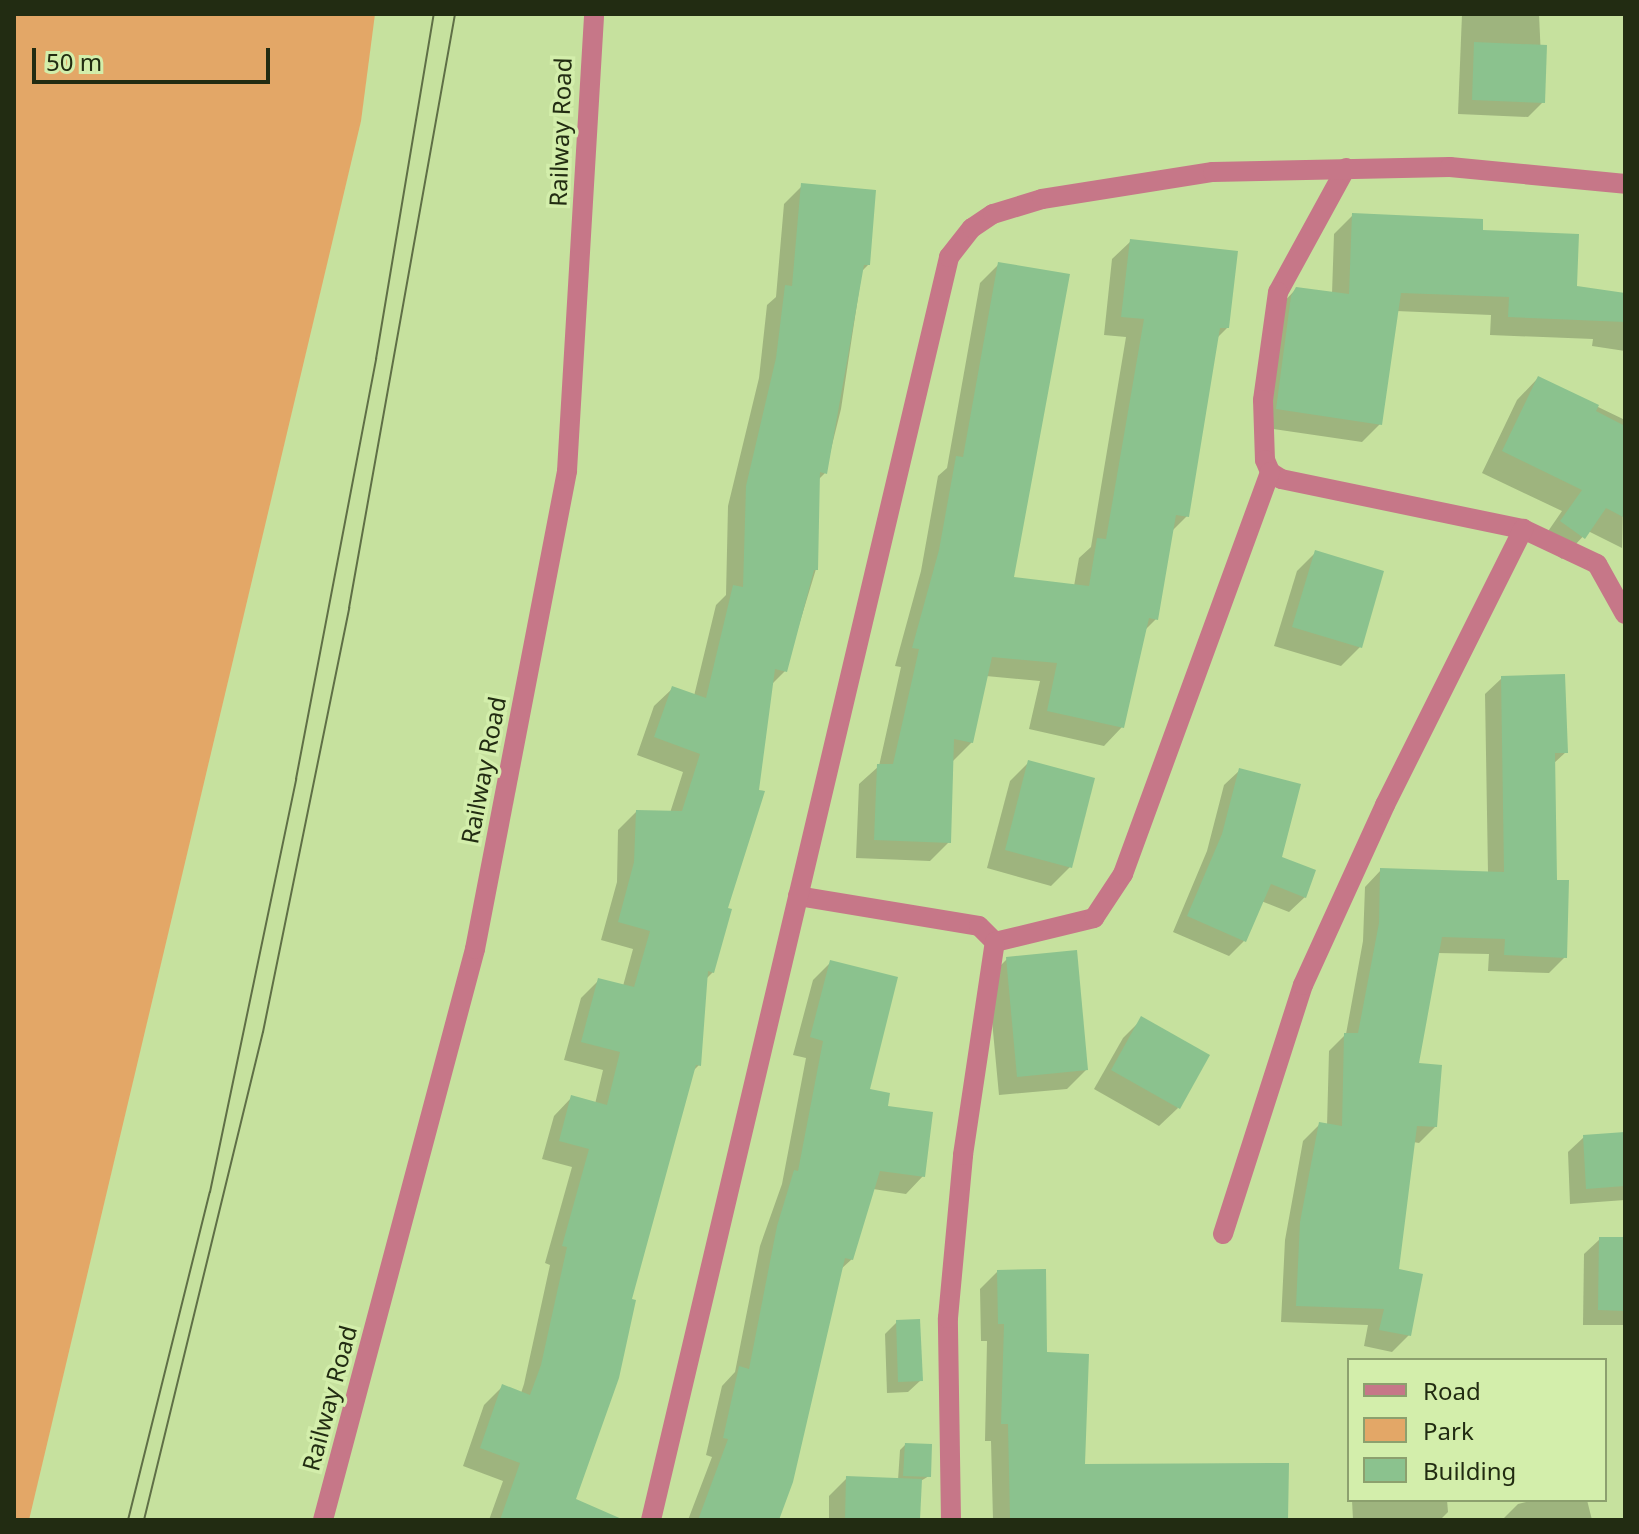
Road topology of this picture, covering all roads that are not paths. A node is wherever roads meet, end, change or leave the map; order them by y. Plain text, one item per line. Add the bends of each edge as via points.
1 (594, 14) edge
2 (1346, 168) junction
3 (1625, 184) edge
4 (1270, 472) junction
5 (1523, 529) junction
6 (1625, 614) edge
7 (798, 896) junction
8 (995, 942) junction
9 (1223, 1234) dead end
10 (323, 1520) edge
11 (651, 1520) edge
12 (951, 1520) edge

1 - 10 street, Railway Road via 567,471 475,949
2 - 3 street via 1450,167
2 - 4 street via 1278,292 1263,400
2 - 7 street via 1213,172 1042,199 993,214 972,228 949,257
4 - 5 street via 1281,479
4 - 8 street via 1123,874 1094,918
5 - 6 street via 1597,564
5 - 9 street via 1385,805 1303,985
7 - 8 street via 979,926
7 - 11 street
8 - 12 street via 963,1155 948,1318

